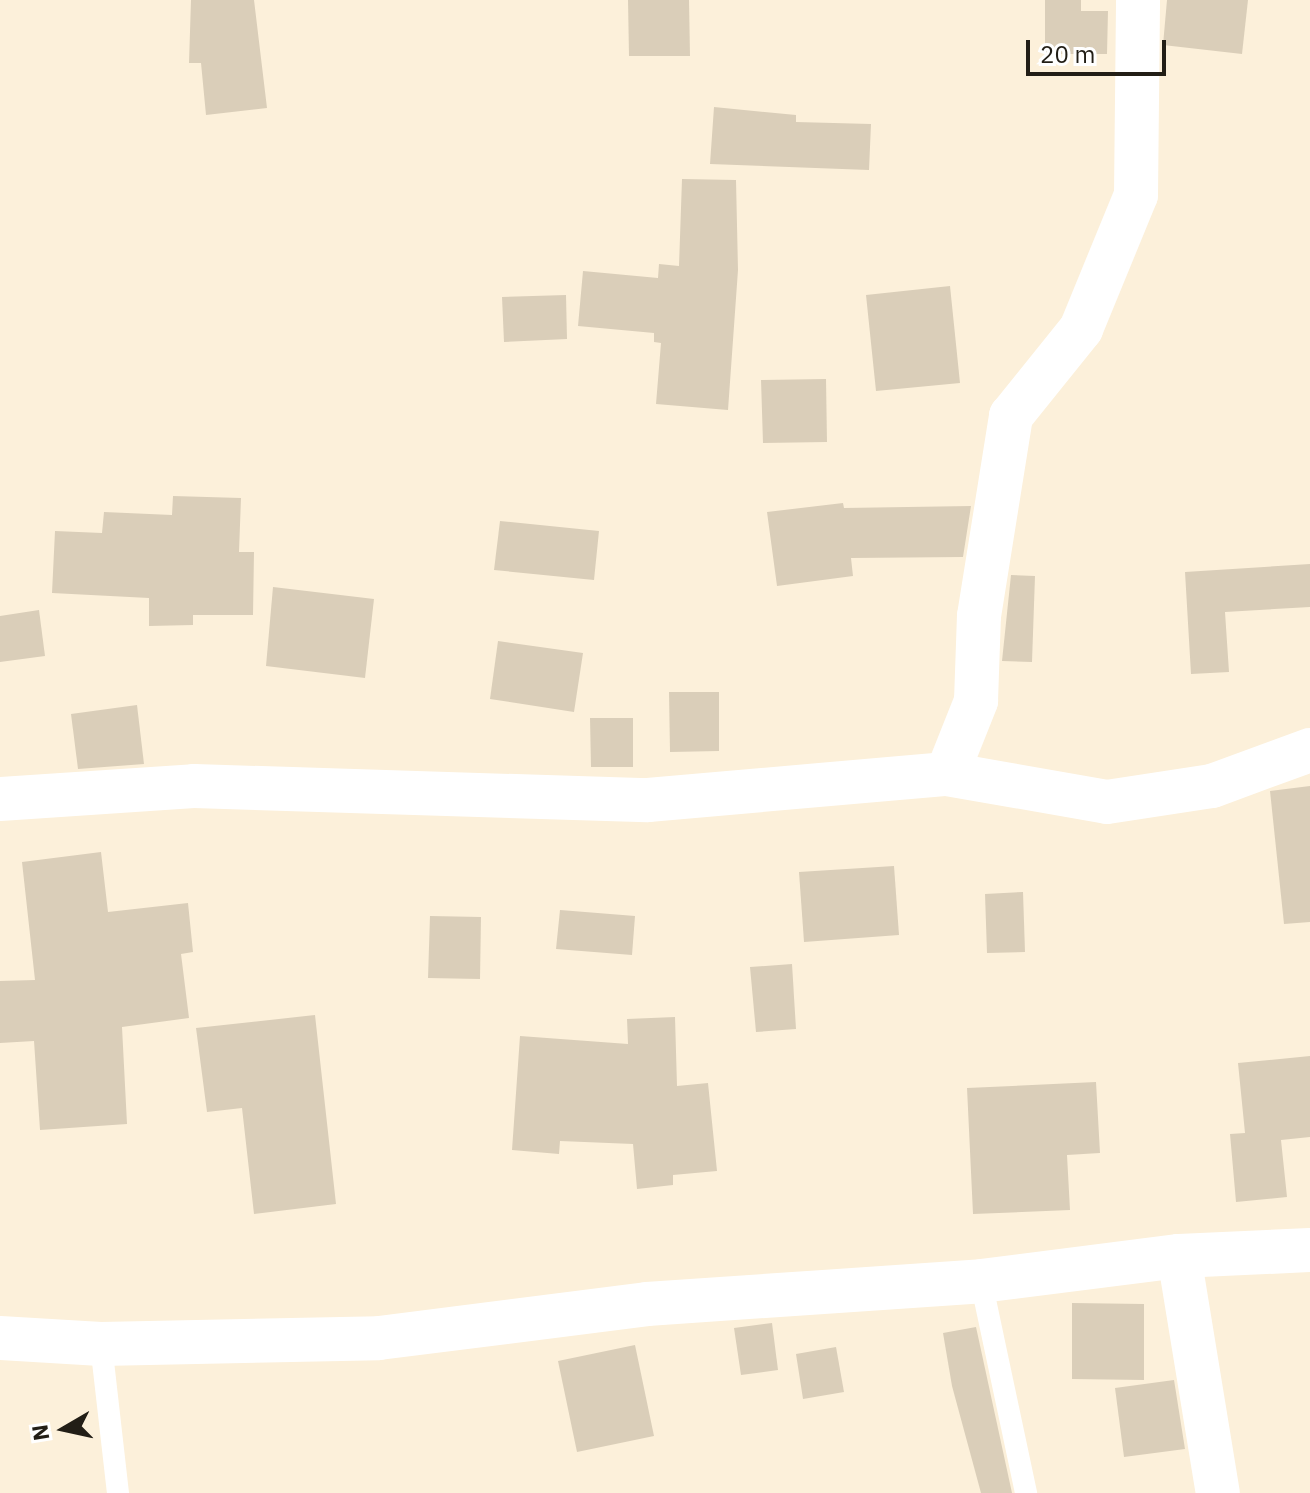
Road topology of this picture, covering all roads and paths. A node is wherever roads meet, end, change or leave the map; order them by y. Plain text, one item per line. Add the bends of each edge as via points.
1 (1138, 0) edge
2 (1310, 750) edge
3 (947, 774) junction
4 (0, 799) edge
5 (1310, 1250) edge
6 (1179, 1256) junction
7 (981, 1281) junction
8 (0, 1338) edge
9 (101, 1344) junction
10 (118, 1493) edge
11 (1026, 1493) edge
12 (1218, 1493) edge

1 - 3 street via 1136,195 1081,329 1011,416 979,616 976,701
2 - 3 street via 1212,786 1107,802
3 - 4 street via 648,800 194,786
5 - 6 street
6 - 7 street
6 - 12 street
7 - 9 street via 647,1304 379,1338
7 - 11 lane
8 - 9 street
9 - 10 lane

